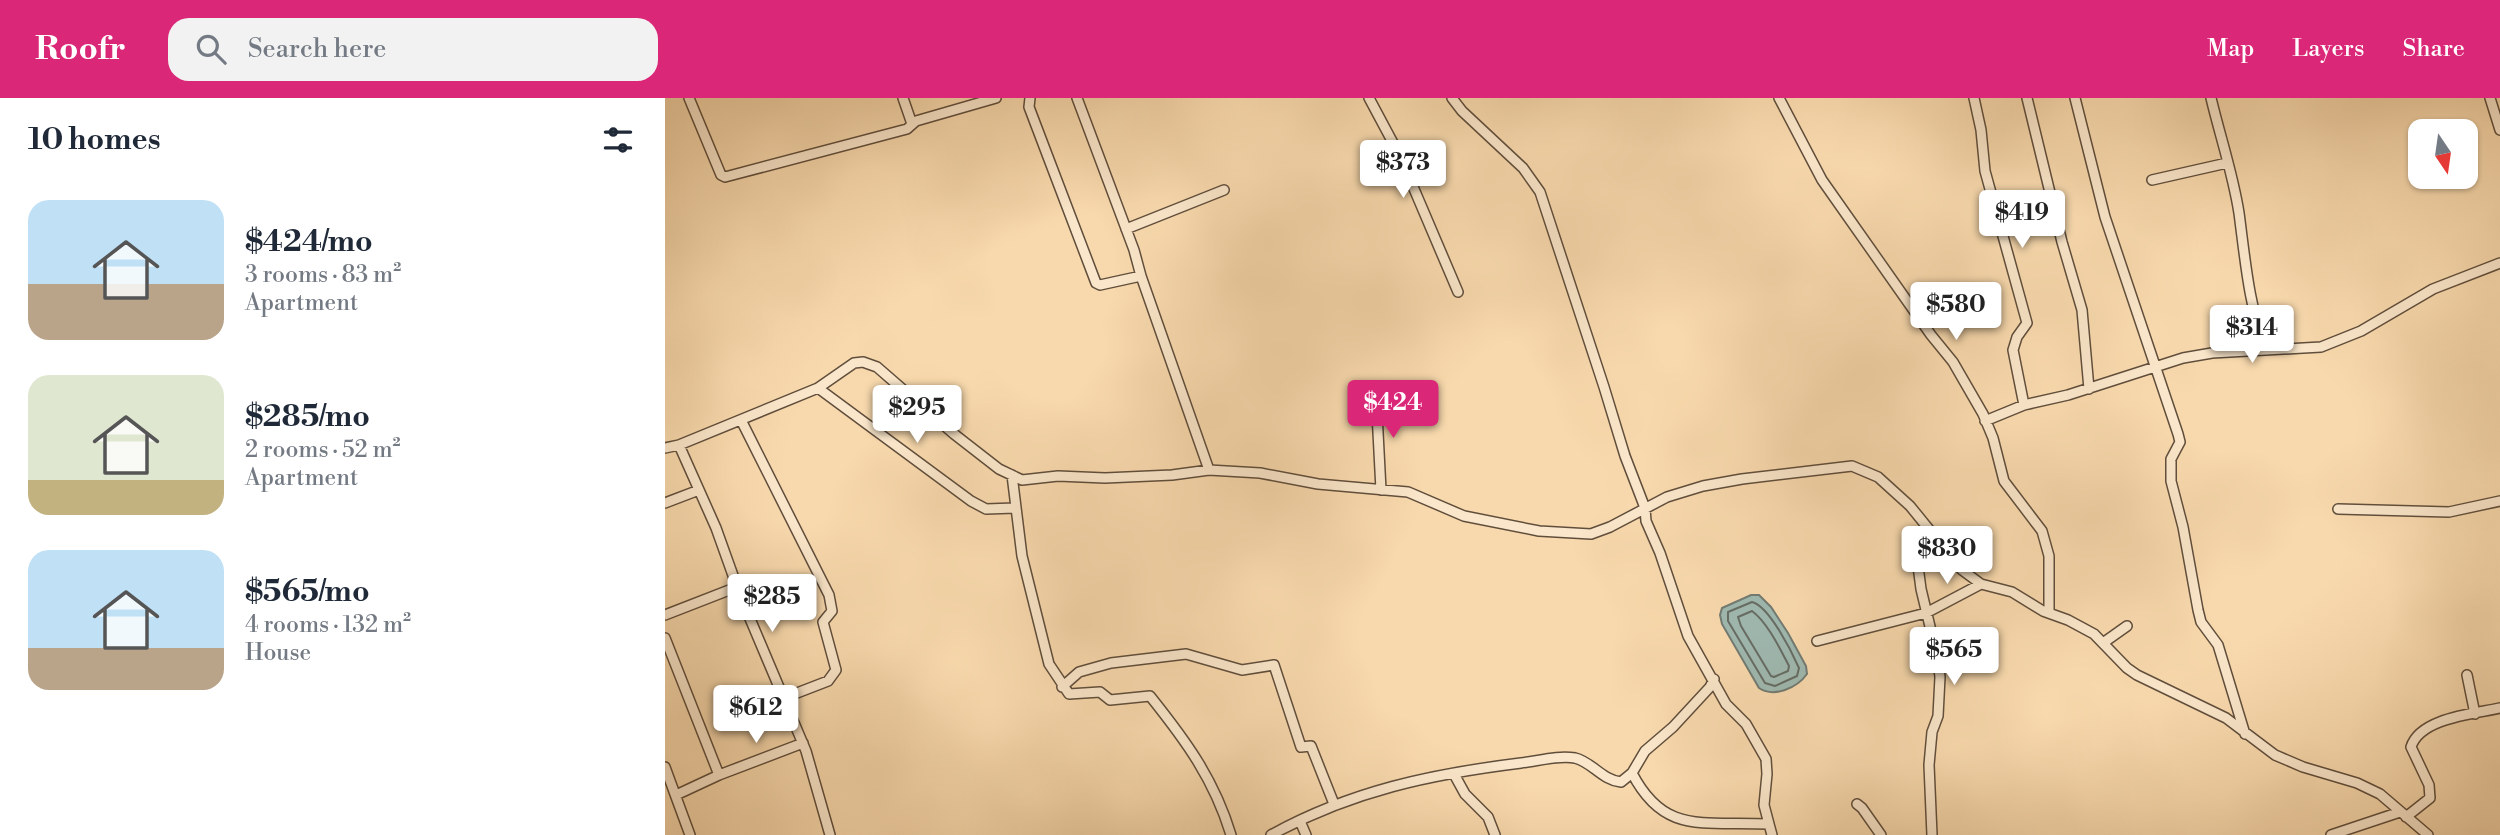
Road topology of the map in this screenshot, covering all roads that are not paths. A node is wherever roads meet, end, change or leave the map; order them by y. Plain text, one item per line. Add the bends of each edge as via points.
1 (689, 98) edge
2 (903, 98) edge
3 (996, 98) edge
4 (1030, 98) edge
5 (1077, 98) edge
6 (1369, 98) edge
7 (1453, 98) edge
8 (1779, 98) edge
9 (1973, 98) edge
10 (2027, 98) edge
11 (2075, 98) edge
12 (2211, 98) edge
13 (2490, 98) edge
14 (912, 124) junction
15 (2500, 131) edge
16 (2227, 163) junction
17 (2152, 180) dead end
18 (1224, 190) dead end
19 (1126, 229) junction
20 (2500, 263) edge
21 (1141, 276) junction
22 (1458, 292) dead end
23 (2266, 350) junction
24 (2157, 367) junction
25 (818, 388) junction
26 (2089, 389) junction
27 (1382, 394) dead end
28 (2024, 405) junction
29 (741, 420) junction
30 (1986, 421) junction
31 (670, 445) edge
32 (1209, 470) junction
33 (1012, 475) junction
34 (699, 490) junction
35 (1381, 490) junction
36 (2500, 501) edge
37 (665, 503) edge
38 (1015, 508) junction
39 (1645, 508) junction
40 (2338, 509) dead end
41 (1930, 532) junction
42 (1981, 584) junction
43 (737, 587) junction
44 (1926, 613) junction
45 (2049, 614) junction
46 (665, 615) edge
47 (2127, 626) dead end
48 (665, 638) edge
49 (1817, 641) dead end
50 (2103, 643) junction
51 (2467, 675) dead end
52 (1714, 679) junction
53 (1062, 687) junction
54 (784, 698) junction
55 (2500, 708) edge
56 (2475, 713) junction
57 (2246, 736) junction
58 (803, 743) junction
59 (665, 767) edge
60 (1632, 773) junction
61 (1454, 774) junction
62 (719, 775) junction
63 (676, 796) junction
64 (1334, 804) junction
65 (1857, 804) dead end
66 (2403, 814) junction
67 (1300, 821) junction
68 (1769, 824) junction
69 (690, 835) edge
70 (830, 835) edge
71 (1231, 835) edge
72 (1271, 835) edge
73 (1306, 835) edge
74 (1495, 835) edge
75 (1772, 835) edge
76 (1881, 835) edge
77 (1932, 835) edge
78 (2331, 835) edge
79 (2428, 835) edge

1 - 14 street via 722,177
2 - 14 street
3 - 14 street
4 - 21 street via 1029,107 1096,283
5 - 19 street
6 - 22 street via 1400,156
7 - 39 street via 1540,191
8 - 30 street via 1822,180 1953,362
9 - 28 street via 1985,171 2027,323 2013,350
10 - 26 street via 2081,310
11 - 24 street via 2105,217
12 - 16 street
13 - 15 street
16 - 17 street
16 - 23 street
18 - 19 street
19 - 21 street
20 - 23 street via 2433,289 2361,331 2321,347
21 - 32 street
23 - 24 street via 2212,352
24 - 26 street
24 - 57 street via 2180,442 2171,459 2171,481 2198,610 2223,657
25 - 29 street
25 - 33 street via 855,363 877,367 954,434
25 - 38 street via 971,501 986,509
26 - 28 street
27 - 35 street via 1383,406 1377,413
28 - 30 street
29 - 31 street
29 - 54 street via 829,595 832,611 823,622 836,670 828,681
30 - 45 street via 2004,481 2042,531 2049,556
31 - 34 street
32 - 33 street via 1104,478 1022,480
32 - 35 street
33 - 38 street
34 - 37 street
34 - 43 street
35 - 39 street via 1408,492 1464,516 1539,531 1591,534
36 - 40 street via 2449,512
38 - 53 street via 1048,664
39 - 41 street via 1716,484 1852,466 1878,477
39 - 52 street via 1688,636
41 - 42 street via 1962,570
41 - 44 street via 1915,543
42 - 44 street
42 - 45 street via 2012,592
43 - 46 street
43 - 54 street
44 - 49 street
44 - 77 street via 1940,677 1929,765
45 - 50 street via 2068,620
47 - 50 street
48 - 62 street
50 - 57 street via 2137,675 2210,709
51 - 56 street
52 - 60 street via 1673,727 1645,751
52 - 68 street via 1726,704 1746,724 1766,759 1764,805
53 - 64 street via 1079,673 1111,663 1185,654 1242,670 1274,665 1301,747 1311,746
53 - 71 street via 1069,694 1100,692 1110,700 1150,696 1212,783
54 - 58 street
55 - 56 street
56 - 66 street via 2423,729 2414,739 2411,747 2430,795
57 - 66 street via 2275,755 2380,794
58 - 62 street
58 - 70 street
59 - 63 street
60 - 61 street via 1621,782 1610,781 1576,758 1554,758
60 - 68 street via 1653,812 1674,825
61 - 64 street via 1373,790
61 - 74 street via 1465,794 1488,817
62 - 63 street
63 - 69 street
64 - 67 street
65 - 76 street
66 - 78 street
66 - 79 street
67 - 72 street
67 - 73 street
68 - 75 street

